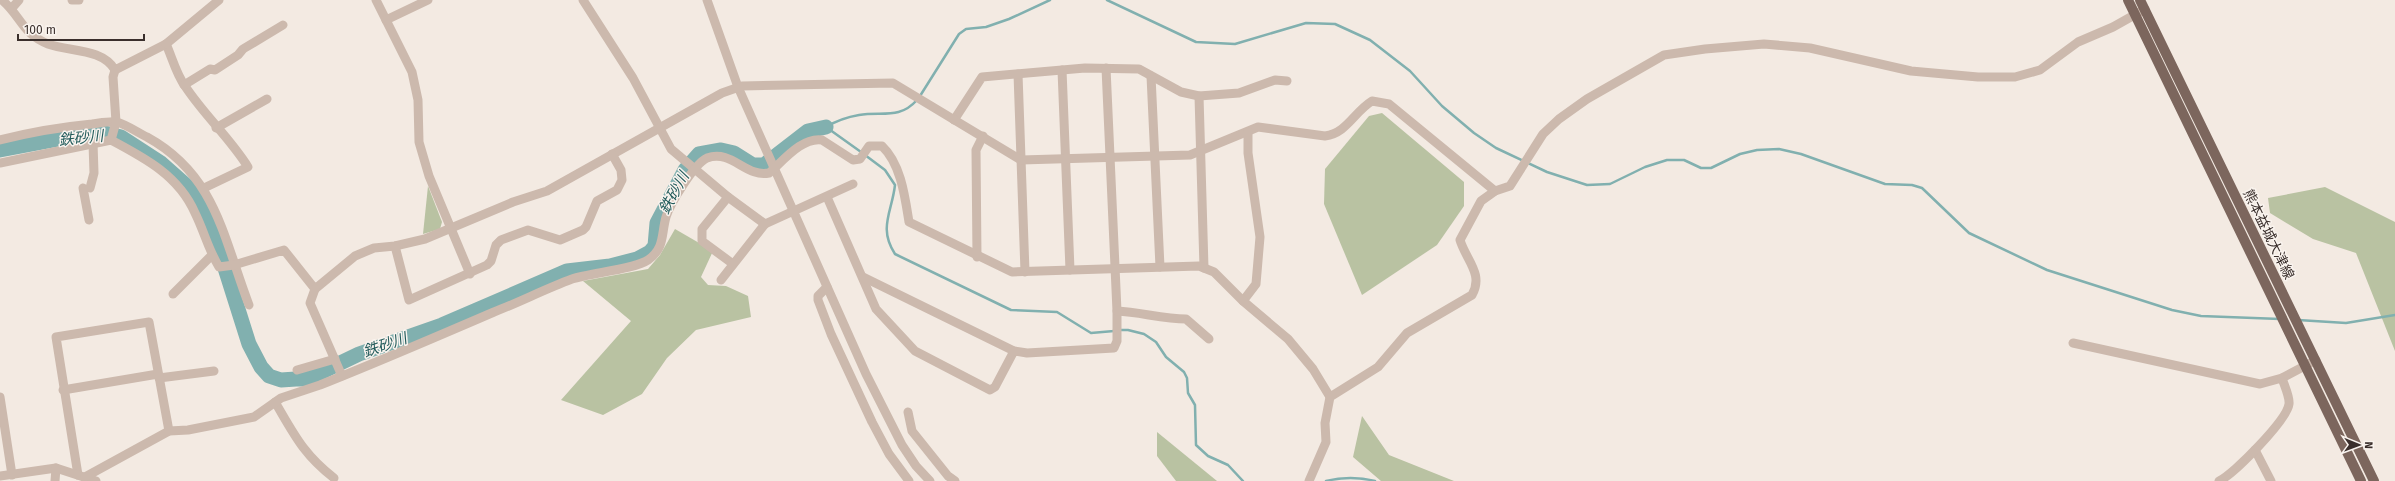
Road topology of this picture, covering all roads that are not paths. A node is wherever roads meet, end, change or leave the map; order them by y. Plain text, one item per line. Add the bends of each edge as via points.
1 (2, 0) edge
2 (19, 0) edge
3 (72, 0) edge
4 (79, 0) edge
5 (219, 0) edge
6 (376, 0) edge
7 (428, 0) edge
8 (583, 0) edge
9 (708, 0) edge
10 (2128, 0) edge
11 (2142, 4) edge
12 (12, 8) junction
13 (2135, 16) junction
14 (386, 20) junction
15 (283, 25) dead end
16 (166, 44) junction
17 (1106, 68) junction
18 (115, 70) junction
19 (1062, 70) junction
20 (1018, 74) junction
21 (1151, 76) junction
22 (1287, 81) dead end
23 (184, 85) junction
24 (738, 87) junction
25 (1199, 96) junction
26 (267, 99) dead end
27 (954, 120) junction
28 (116, 122) junction
29 (216, 128) junction
30 (659, 128) junction
31 (1248, 132) junction
32 (983, 136) junction
33 (0, 140) edge
34 (111, 140) junction
35 (94, 143) junction
36 (1200, 153) junction
37 (612, 154) junction
38 (1156, 156) junction
39 (1109, 158) junction
40 (1065, 159) junction
41 (1021, 160) junction
42 (0, 163) edge
43 (853, 184) dead end
44 (204, 188) junction
45 (1496, 191) junction
46 (728, 197) junction
47 (827, 198) junction
48 (793, 212) junction
49 (89, 220) dead end
50 (765, 224) junction
51 (450, 229) junction
52 (395, 246) junction
53 (212, 255) junction
54 (977, 257) junction
55 (733, 264) junction
56 (234, 265) junction
57 (1160, 267) junction
58 (1115, 268) junction
59 (1204, 268) junction
60 (1070, 270) junction
61 (1025, 272) junction
62 (470, 274) junction
63 (863, 277) junction
64 (721, 280) dead end
65 (827, 287) junction
66 (314, 289) junction
67 (173, 294) dead end
68 (1243, 301) junction
69 (250, 305) dead end
70 (1117, 315) junction
71 (1209, 339) dead end
72 (2073, 344) dead end
73 (1014, 351) junction
74 (335, 359) junction
75 (2316, 360) junction
76 (2305, 366) junction
77 (298, 370) dead end
78 (214, 371) dead end
79 (158, 376) junction
80 (342, 376) junction
81 (2282, 378) junction
82 (63, 390) junction
83 (0, 397) edge
84 (1330, 397) junction
85 (275, 402) junction
86 (908, 412) dead end
87 (169, 431) junction
88 (2255, 450) junction
89 (56, 468) junction
90 (0, 476) edge
91 (81, 476) junction
92 (11, 477) edge
93 (334, 478) dead end
94 (55, 481) edge
95 (96, 481) edge
96 (909, 481) edge
97 (930, 481) edge
98 (955, 481) edge
99 (1309, 481) edge
100 (2219, 481) edge
101 (2271, 481) edge
102 (2361, 481) edge
103 (2374, 481) edge

1 - 12 street
2 - 12 street
3 - 4 street
5 - 16 street
6 - 14 street
7 - 14 street
8 - 30 street via 633,78
9 - 24 street
10 - 13 main road, 熊本益城大津線
11 - 13 street
11 - 75 main road, 熊本益城大津線
12 - 18 street via 27,31 47,44 102,57 111,63
13 - 45 street via 2078,42 2040,70 2006,78 1911,71 1810,48 1764,44 1664,55 1587,98 1543,134 1510,186
13 - 76 main road, 熊本益城大津線
14 - 51 street via 412,72 418,100 419,142
15 - 23 street via 243,48 238,55 215,70 210,69
16 - 18 street
16 - 23 street
17 - 19 street
17 - 21 street via 1139,68
17 - 39 street
18 - 28 street via 113,77
19 - 20 street
19 - 40 street
20 - 27 street via 982,77
20 - 41 street
21 - 25 street via 1181,92
21 - 38 street
22 - 25 street via 1275,80 1239,93
23 - 29 street
24 - 27 street via 885,82 904,88
24 - 30 street via 722,93
24 - 48 street
25 - 36 street
26 - 29 street
27 - 32 street
28 - 33 street via 50,128
28 - 34 street
28 - 44 street via 154,141 178,157
29 - 44 street via 235,145 248,167
30 - 37 street
30 - 46 street via 671,149
31 - 36 street
31 - 45 street via 1258,127 1334,135 1343,130 1362,107 1372,101 1389,104
31 - 68 street via 1248,153 1259,244 1256,284
32 - 41 street
32 - 54 street via 976,150
34 - 35 street
34 - 53 street via 166,173 193,208
35 - 42 street
35 - 49 street via 94,172 87,188
36 - 38 street
36 - 59 street
37 - 51 street via 547,191 513,202
37 - 62 street via 621,170 622,180 617,190 597,201 583,230 560,240 528,230 501,240 496,245 492,261
38 - 39 street
38 - 57 street via 1156,222 1160,241
39 - 40 street
39 - 58 street
40 - 41 street
40 - 60 street
41 - 61 street
43 - 47 street
44 - 56 street via 226,233
45 - 84 street via 1481,201 1460,240 1476,273 1477,286 1472,295 1407,333 1378,367
46 - 50 street
46 - 55 street via 702,229 701,234 702,241
47 - 48 street
47 - 63 street
48 - 50 street
48 - 65 street
50 - 55 street
51 - 52 street via 425,239
51 - 62 street
52 - 62 street via 409,300
52 - 66 street via 374,248 355,256
53 - 56 street via 219,267
53 - 67 street
54 - 61 street via 1012,272
54 - 80 street via 908,222 904,194 892,158 882,146 873,145 860,159 854,160 817,139 803,144 765,174 752,171 730,158 708,158 692,172 666,217 663,242 657,252 646,261 573,279
55 - 64 street
56 - 66 street via 284,250
56 - 69 street
57 - 58 street
57 - 59 street
58 - 60 street
58 - 70 street
59 - 68 street via 1214,272
60 - 61 street
63 - 73 street
63 - 73 street via 876,309 915,352 988,390 995,387
65 - 96 street via 818,296 818,300 831,334 889,454
65 - 97 street via 888,420 916,466
66 - 74 street via 310,303
68 - 84 street via 1288,339 1313,369
70 - 71 street via 1139,312 1172,319 1186,319
70 - 73 street via 1118,341 1112,350 1027,353
72 - 81 street via 2260,384
74 - 77 street
74 - 80 street
75 - 76 street
75 - 103 main road, 熊本益城大津線
76 - 81 street
76 - 102 main road, 熊本益城大津線
78 - 79 street
79 - 82 street
79 - 82 street via 149,322 56,337
79 - 87 street
80 - 85 street
81 - 88 street via 2290,404 2285,415
82 - 91 street
83 - 92 street
84 - 99 street via 1325,423 1326,442
85 - 87 street via 254,416 188,430
85 - 93 street via 300,445 314,462
86 - 98 street via 912,431 948,476
87 - 91 street
88 - 100 street
88 - 101 street
89 - 91 street
89 - 92 street via 40,468
89 - 94 street
90 - 92 street
91 - 95 street

